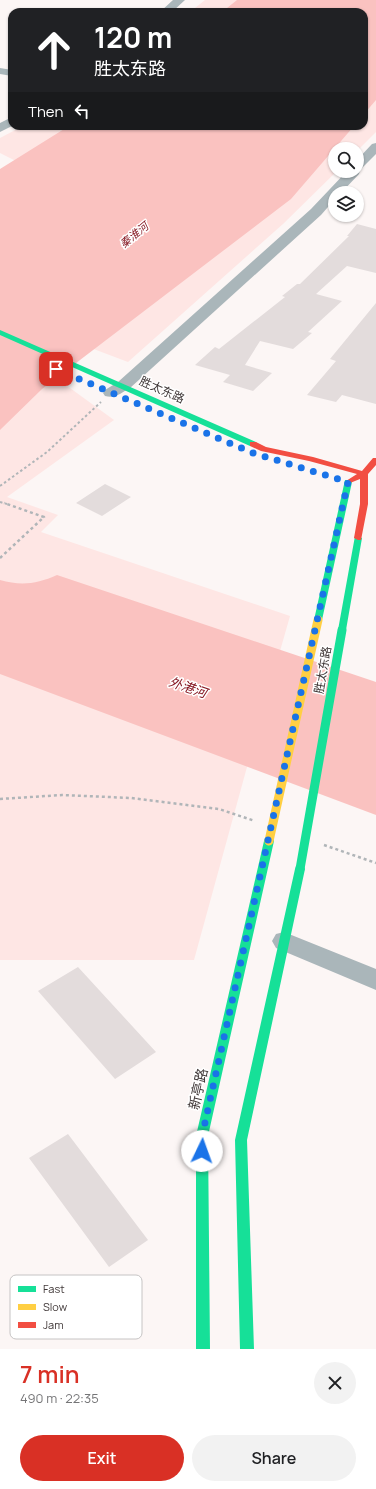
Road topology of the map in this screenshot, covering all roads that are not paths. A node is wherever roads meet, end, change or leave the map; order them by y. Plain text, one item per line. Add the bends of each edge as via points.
1 (180, 0) edge
2 (170, 8) edge
3 (376, 147) edge
4 (364, 160) edge
5 (348, 178) edge
6 (0, 332) edge
7 (107, 392) road end
8 (124, 392) junction
9 (189, 426) dead end
10 (376, 460) edge
11 (290, 464) dead end
12 (364, 474) junction
13 (269, 841) joint
14 (284, 941) junction
15 (376, 980) edge
16 (203, 1349) edge
17 (247, 1349) edge

1 - 2 street
3 - 4 street
5 - 8 street via 316,212
6 - 8 main road, 胜太东路 via 106,379
7 - 8 street
8 - 12 main road, 胜太东路 via 264,449
9 - 11 main road via 253,453
10 - 12 main road, 胜太东路
12 - 13 main road, 胜太东路, bridge via 345,481 318,620
12 - 14 main road, 胜太东路, bridge via 364,504 300,869
13 - 16 main road, 新亭路 via 202,1136
14 - 15 street
14 - 17 main road via 241,1140

